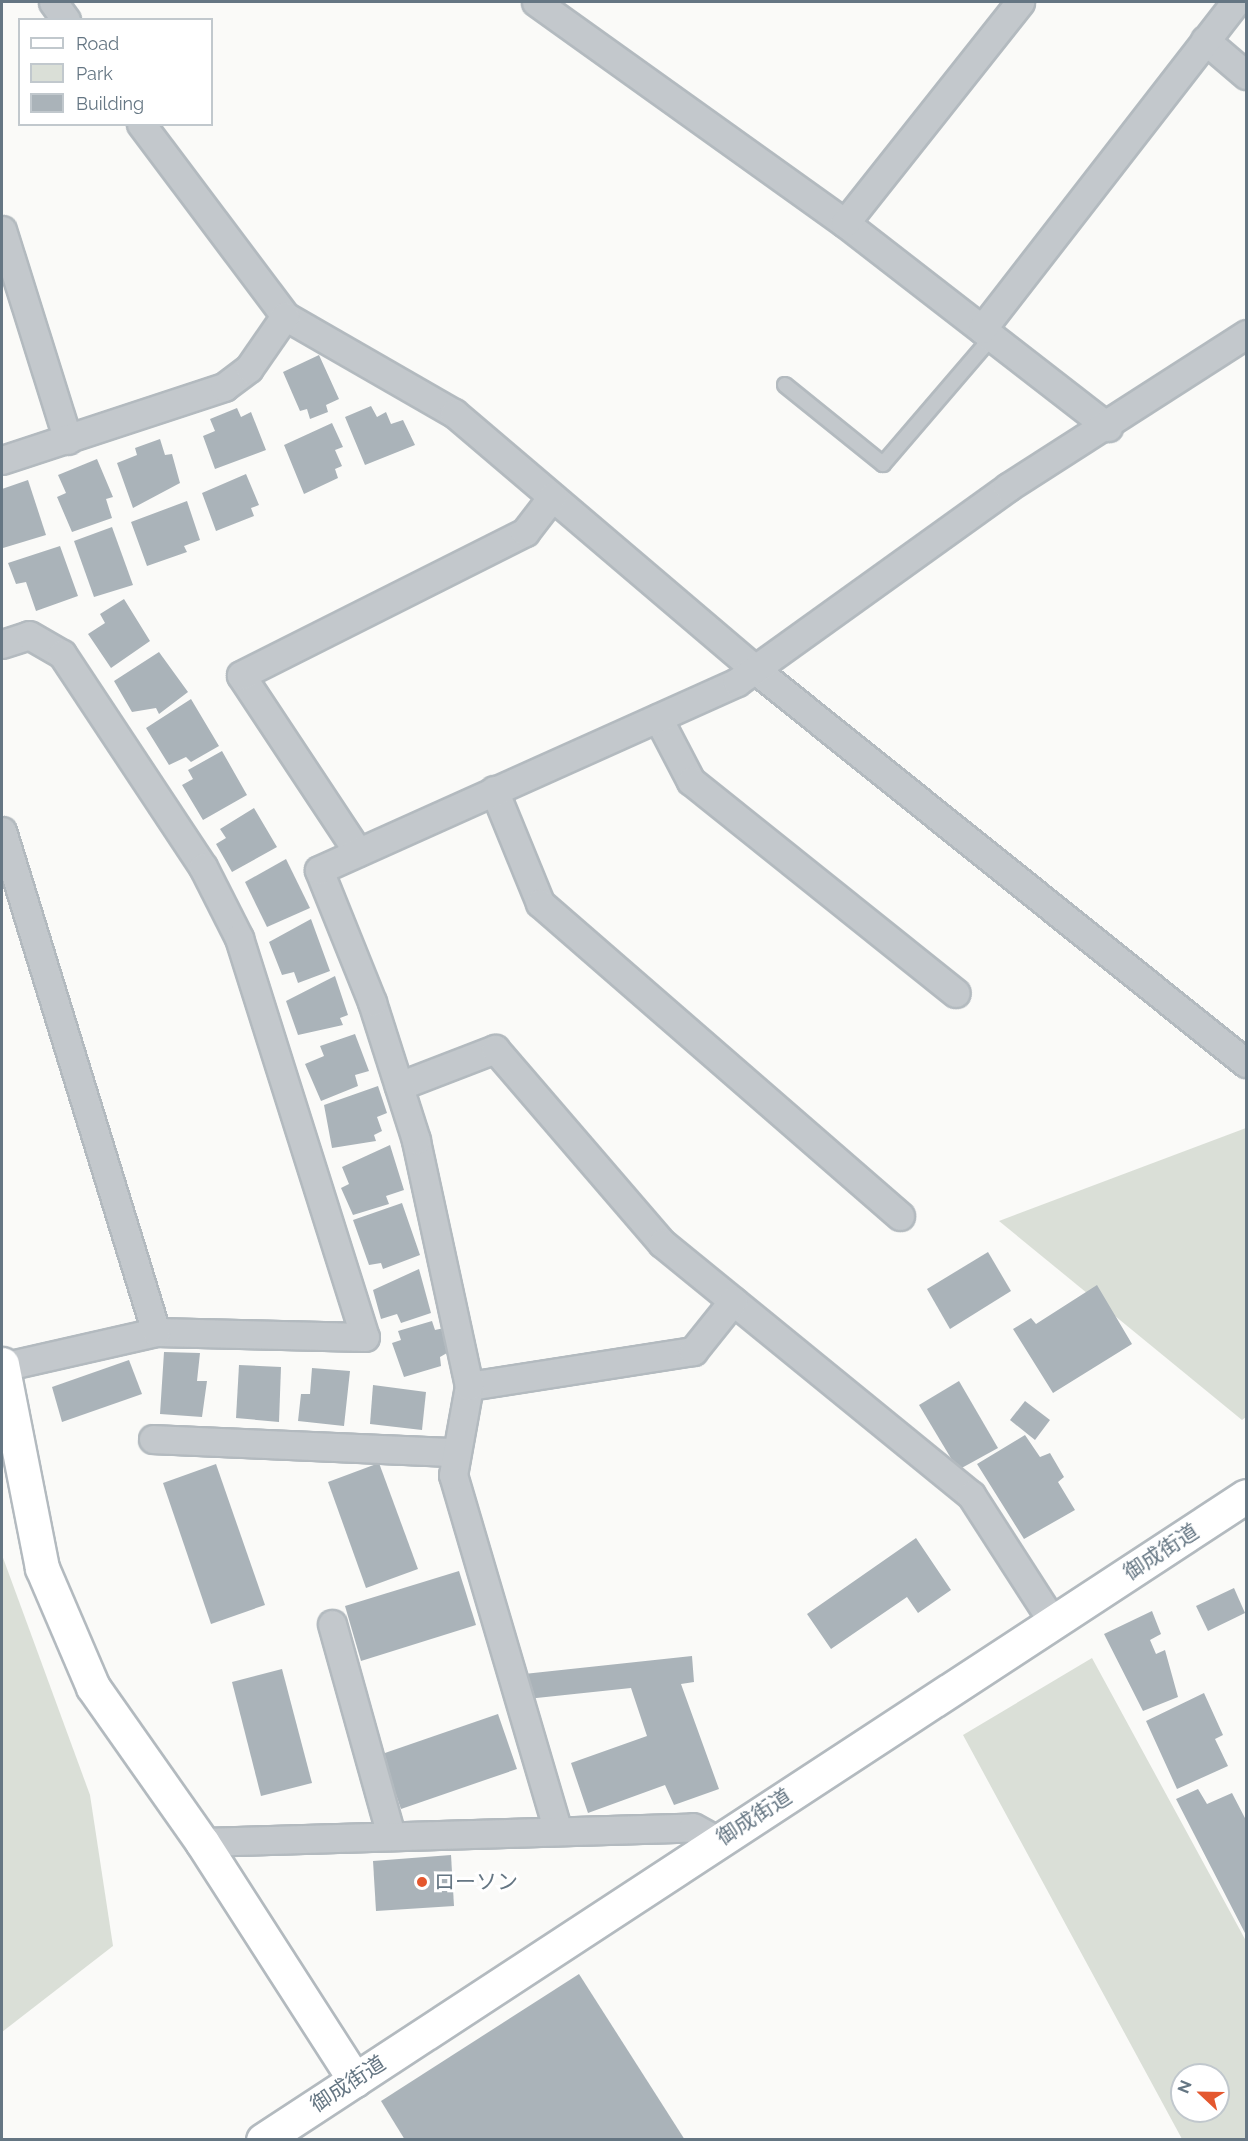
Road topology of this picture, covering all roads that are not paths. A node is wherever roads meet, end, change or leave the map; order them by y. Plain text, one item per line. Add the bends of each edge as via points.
1 (53, 2) edge
2 (536, 2) edge
3 (1020, 2) edge
4 (1236, 2) edge
5 (65, 18) edge
6 (1205, 40) junction
7 (1246, 75) edge
8 (142, 126) edge
9 (845, 223) junction
10 (2, 230) edge
11 (285, 316) junction
12 (987, 333) junction
13 (1246, 334) edge
14 (785, 385) dead end
15 (1108, 427) junction
16 (68, 440) junction
17 (2, 460) edge
18 (552, 497) junction
19 (2, 644) edge
20 (757, 670) junction
21 (658, 717) junction
22 (494, 790) junction
23 (2, 831) edge
24 (358, 852) junction
25 (956, 993) dead end
26 (1246, 1063) edge
27 (399, 1086) junction
28 (900, 1216) dead end
29 (732, 1301) junction
30 (156, 1332) junction
31 (2, 1366) edge
32 (469, 1386) junction
33 (153, 1439) dead end
34 (454, 1452) junction
35 (1246, 1496) edge
36 (1053, 1622) junction
37 (332, 1624) dead end
38 (557, 1828) junction
39 (391, 1835) junction
40 (718, 1841) junction
41 (202, 1842) junction
42 (355, 2080) junction
43 (263, 2139) edge

1 - 5 street
2 - 9 street
3 - 9 street
4 - 6 street
6 - 7 street
6 - 12 street
8 - 11 street
9 - 12 street
10 - 16 street
11 - 16 street via 249,368 224,387
11 - 18 street via 454,413
12 - 14 lane via 883,464
12 - 15 street
13 - 15 street
15 - 20 street via 1008,487 772,652
16 - 17 street
18 - 20 street
18 - 24 street via 525,532 241,675
19 - 30 street via 29,635 62,654 203,867 239,938 365,1337
20 - 21 street
20 - 26 street
21 - 22 street
21 - 25 street via 691,781
22 - 24 street
22 - 28 street via 540,903
23 - 30 street
24 - 27 street via 319,870
27 - 29 street via 495,1049 662,1243
27 - 32 street via 416,1140
29 - 32 street via 693,1351
29 - 36 street via 971,1495
30 - 31 street
31 - 41 street via 42,1568 93,1687
32 - 34 street
33 - 34 street
34 - 38 street via 453,1475
35 - 36 street, 御成街道
36 - 40 street, 御成街道
37 - 39 street
38 - 39 street
38 - 40 street via 693,1827
39 - 41 street
40 - 42 street, 御成街道
41 - 42 street
42 - 43 street, 御成街道

